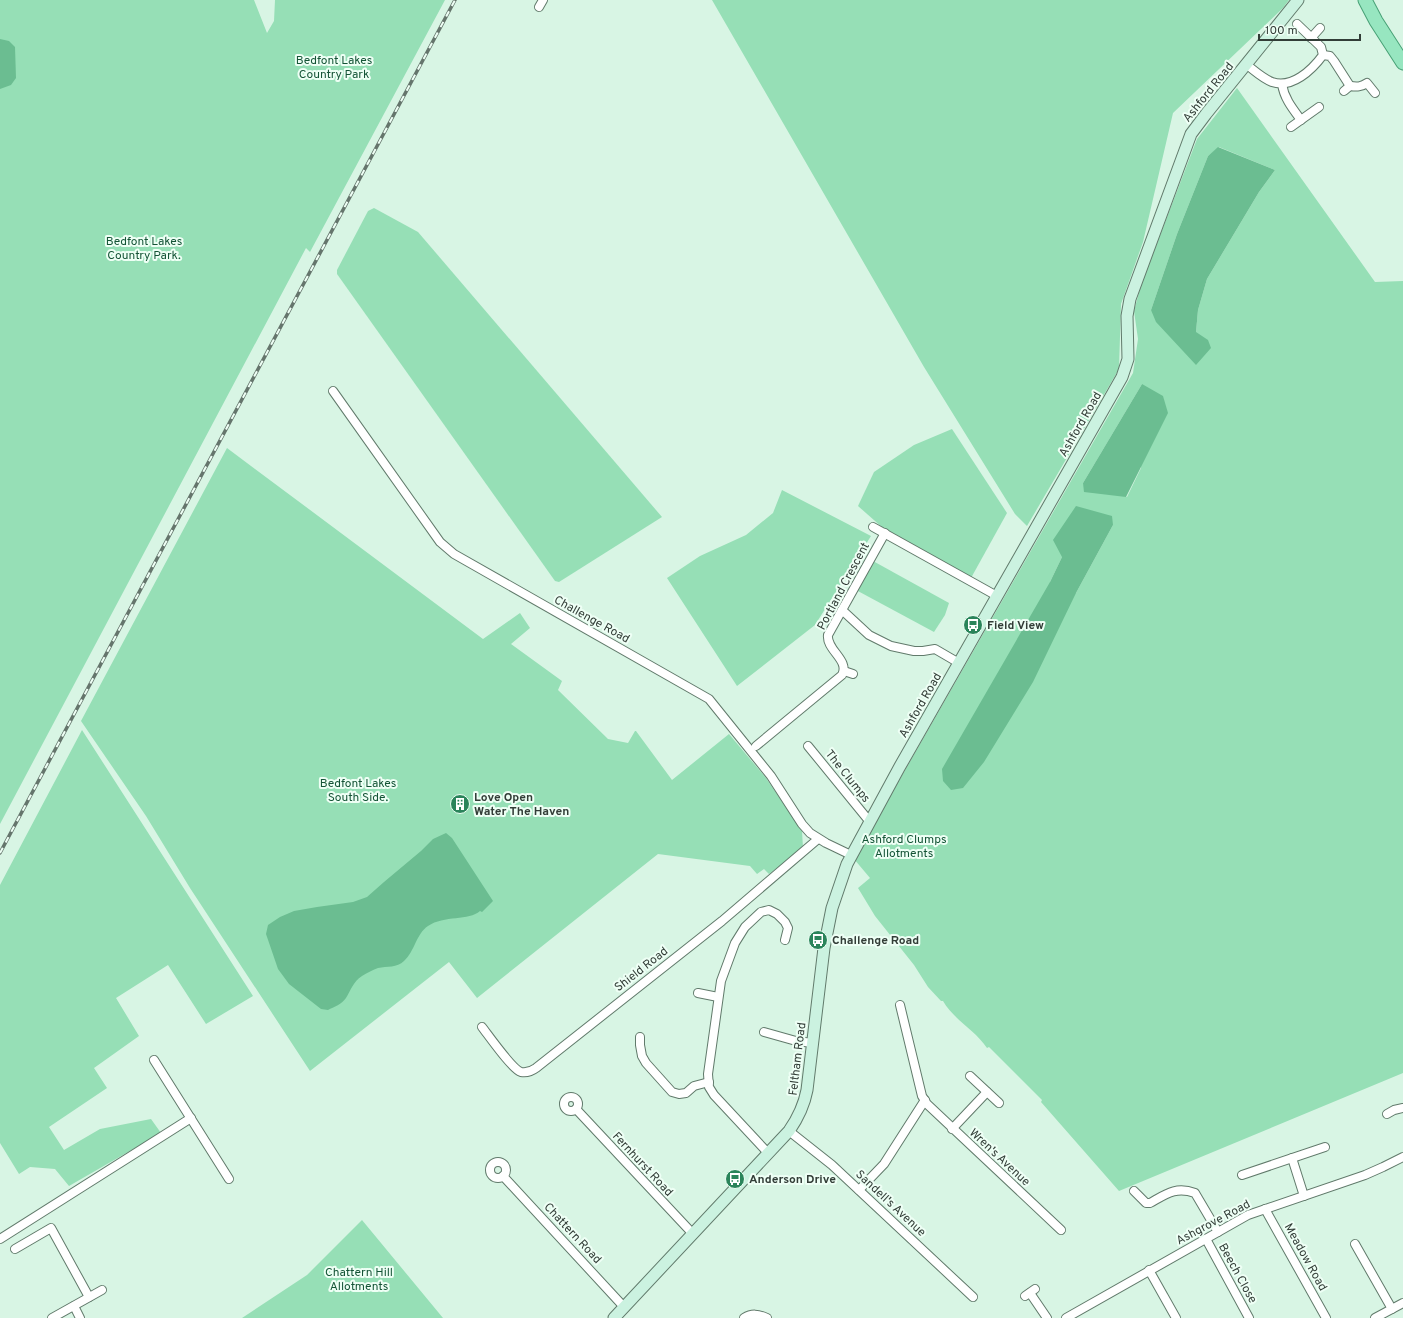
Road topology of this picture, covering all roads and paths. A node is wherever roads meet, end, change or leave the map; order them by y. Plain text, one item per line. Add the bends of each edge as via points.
1 (1298, 0) edge
2 (1365, 0) edge
3 (1297, 24) dead end
4 (1320, 28) dead end
5 (1311, 38) junction
6 (1323, 55) junction
7 (1403, 63) edge
8 (1246, 65) junction
9 (1282, 84) junction
10 (1375, 93) dead end
11 (1319, 108) dead end
12 (1301, 120) junction
13 (1291, 127) dead end
14 (333, 390) dead end
15 (873, 527) dead end
16 (884, 533) junction
17 (997, 596) junction
18 (842, 610) junction
19 (959, 663) junction
20 (844, 671) junction
21 (853, 674) dead end
22 (756, 746) dead end
23 (808, 746) dead end
24 (870, 822) junction
25 (818, 839) junction
26 (851, 855) junction
27 (785, 940) dead end
28 (698, 993) dead end
29 (718, 997) junction
30 (900, 1005) dead end
31 (482, 1027) dead end
32 (764, 1032) dead end
33 (637, 1042) dead end
34 (813, 1043) junction
35 (154, 1060) dead end
36 (970, 1076) dead end
37 (709, 1082) junction
38 (987, 1092) junction
39 (925, 1100) junction
40 (999, 1103) dead end
41 (1403, 1108) edge
42 (576, 1109) dead end
43 (1387, 1114) dead end
44 (191, 1118) junction
45 (952, 1129) junction
46 (789, 1131) junction
47 (1325, 1147) dead end
48 (768, 1153) junction
49 (1403, 1157) edge
50 (1292, 1158) junction
51 (1242, 1175) dead end
52 (503, 1176) dead end
53 (229, 1179) dead end
54 (859, 1190) junction
55 (1134, 1191) dead end
56 (1304, 1196) junction
57 (1265, 1208) junction
58 (1061, 1230) dead end
59 (1218, 1232) junction
60 (692, 1234) junction
61 (0, 1239) edge
62 (1206, 1239) junction
63 (1355, 1244) dead end
64 (15, 1249) dead end
65 (1149, 1270) junction
66 (102, 1290) dead end
67 (1030, 1293) dead end
68 (89, 1297) junction
69 (973, 1297) dead end
70 (1403, 1303) edge
71 (74, 1306) junction
72 (624, 1307) junction
73 (1392, 1309) junction
74 (52, 1318) edge
75 (80, 1318) edge
76 (614, 1318) edge
77 (744, 1318) edge
78 (767, 1318) edge
79 (1047, 1318) edge
80 (1066, 1318) edge
81 (1176, 1318) edge
82 (1249, 1318) edge
83 (1326, 1318) edge
84 (1375, 1318) edge

1 - 8 main road, Ashford Road
2 - 7 main road
3 - 5 street
4 - 5 street
5 - 6 street via 1321,47
6 - 9 street via 1300,77
6 - 10 street via 1330,56 1334,61 1347,89 1367,83
8 - 9 street via 1264,78
8 - 17 main road, Ashford Road via 1191,134 1130,299 1126,367
9 - 12 street via 1286,99
11 - 12 street
12 - 13 street
14 - 25 street, Challenge Road via 440,542 479,569 709,699 771,776 802,824
15 - 16 street
16 - 17 street
16 - 18 street, Portland Crescent
17 - 19 main road, Ashford Road
18 - 19 street via 869,635 891,646 914,651 935,649
18 - 20 street, Portland Crescent via 827,639 842,661
19 - 24 main road, Ashford Road
20 - 21 street
20 - 22 street via 830,686
23 - 24 street, The Clumps
24 - 26 main road, Ashford Road
25 - 26 street, Challenge Road
25 - 31 street, Shield Road via 722,921 529,1072 521,1072 513,1066
26 - 34 main road, Feltham Road via 832,908 824,948
27 - 29 street via 788,928 786,922 769,910 761,912 745,927 735,943
28 - 29 street
29 - 37 street
30 - 39 street, Wren's Avenue
32 - 34 street
33 - 37 street via 646,1063 672,1092 686,1093 694,1086
34 - 46 main road, Feltham Road via 804,1104
35 - 44 street
36 - 38 street
37 - 48 street via 714,1095
38 - 40 street
38 - 45 street
39 - 45 street, Wren's Avenue
39 - 54 street via 884,1164
41 - 43 street
42 - 60 street, Fernhurst Road
44 - 53 street
44 - 61 street
45 - 58 street, Wren's Avenue
46 - 48 main road, Feltham Road
46 - 54 street, Sandell's Avenue
47 - 50 street
48 - 60 main road, Feltham Road
49 - 56 street, Ashgrove Road via 1365,1175
50 - 51 street
50 - 56 street
52 - 72 street, Chattern Road
54 - 69 street, Sandell's Avenue
55 - 59 street via 1146,1203 1174,1190 1195,1193
56 - 57 street, Ashgrove Road
57 - 59 street, Ashgrove Road
57 - 83 street, Meadow Road
59 - 62 street, Ashgrove Road
60 - 72 main road, Feltham Road
62 - 65 street, Ashgrove Road
62 - 82 street, Beech Close
63 - 73 street
64 - 68 street via 51,1228
65 - 80 street, Ashgrove Road
65 - 81 street
66 - 68 street
67 - 79 street
68 - 71 street
70 - 73 street
71 - 74 street
71 - 75 street
72 - 76 main road, Feltham Road
73 - 84 street
77 - 78 street via 751,1314

